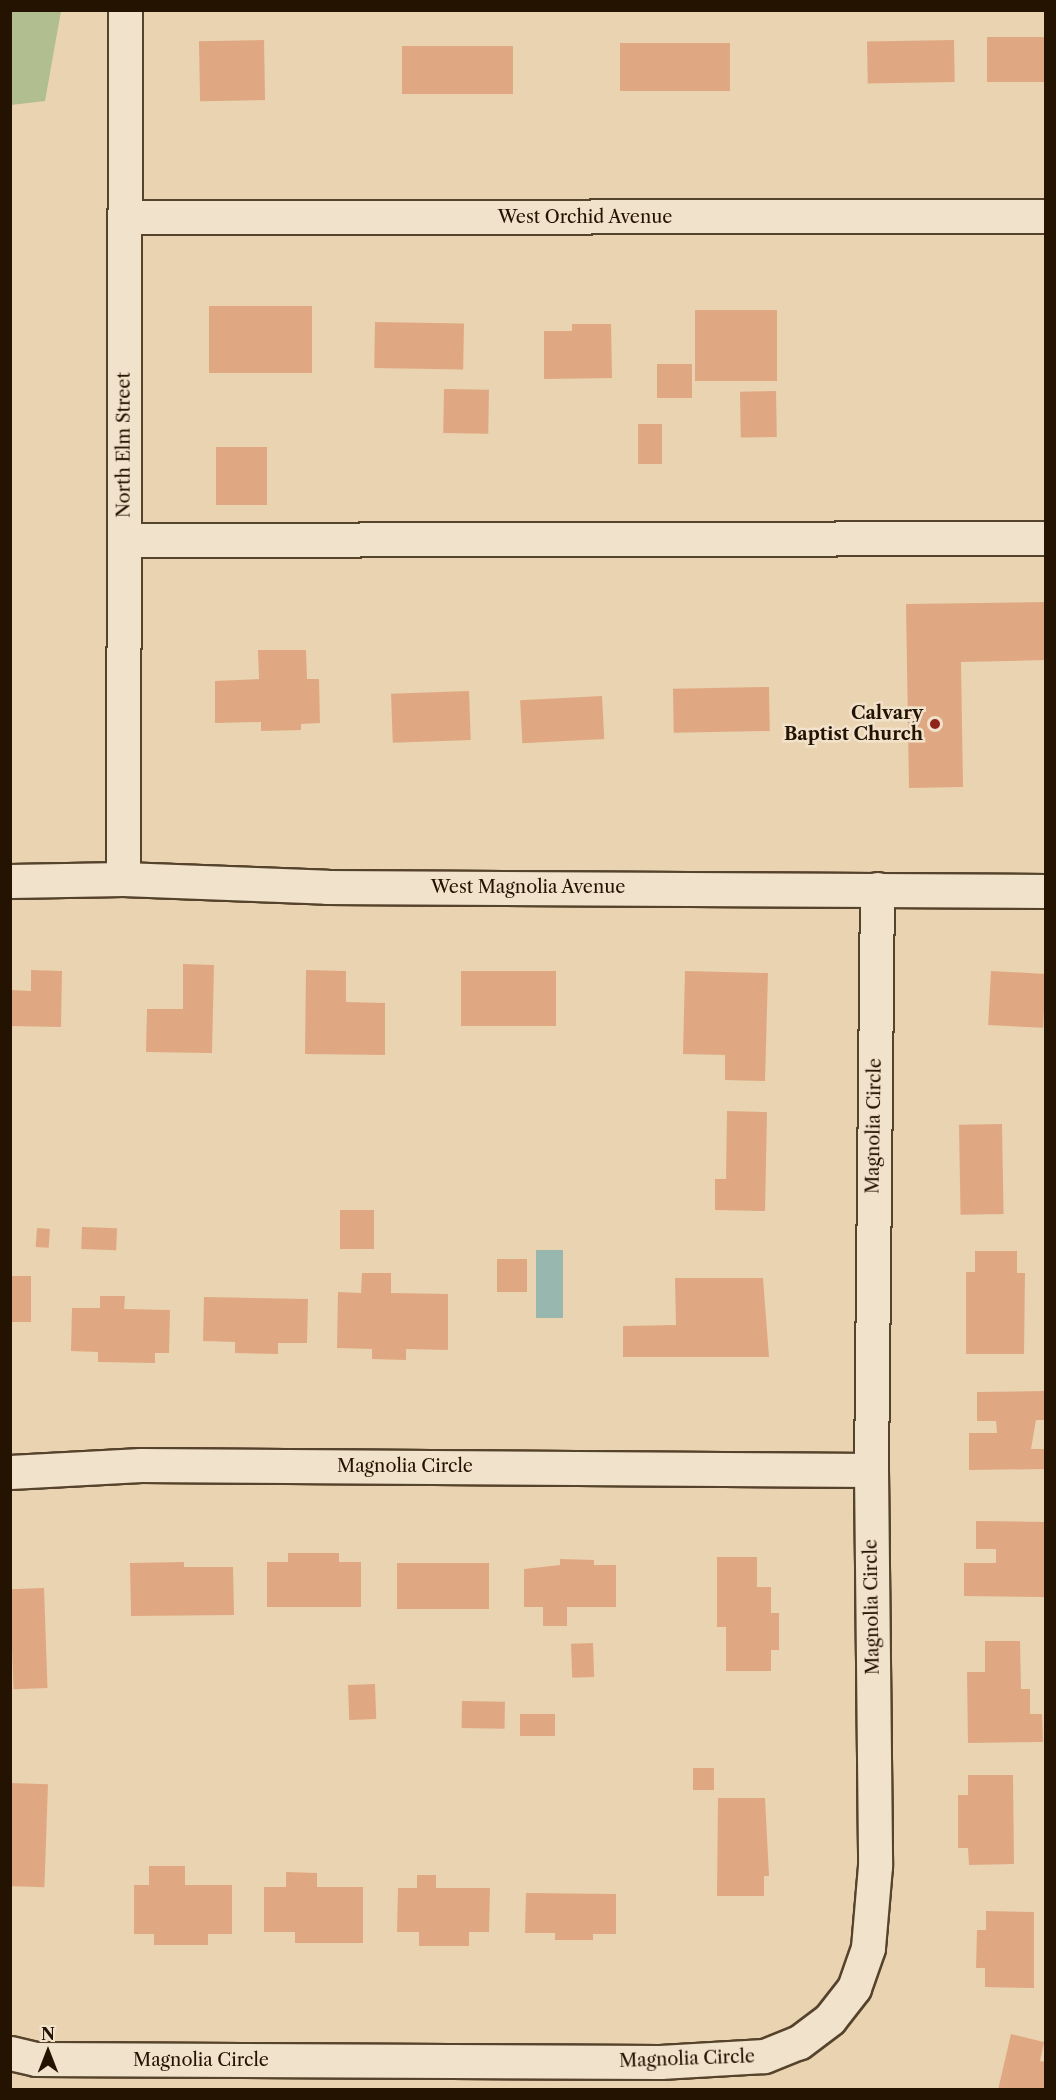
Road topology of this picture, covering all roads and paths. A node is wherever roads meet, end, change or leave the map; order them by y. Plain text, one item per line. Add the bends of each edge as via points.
1 (125, 10) edge
2 (1046, 216) edge
3 (125, 217) junction
4 (1046, 538) edge
5 (124, 540) junction
6 (123, 879) junction
7 (10, 881) edge
8 (877, 889) junction
9 (1046, 891) edge
10 (871, 1470) junction
11 (10, 1472) edge
12 (10, 2053) edge

1 - 3 street, North Elm Street
2 - 3 street, West Orchid Avenue
3 - 5 street, North Elm Street
4 - 5 street
5 - 6 street, North Elm Street
6 - 7 street, West Magnolia Avenue
6 - 8 street, West Magnolia Avenue via 327,887
8 - 9 street, West Magnolia Avenue
8 - 10 street, Magnolia Circle
10 - 11 street, Magnolia Circle via 141,1465
10 - 12 street, Magnolia Circle via 874,1907 868,1948 854,1988 830,2019 799,2042 764,2056 660,2062 36,2059

